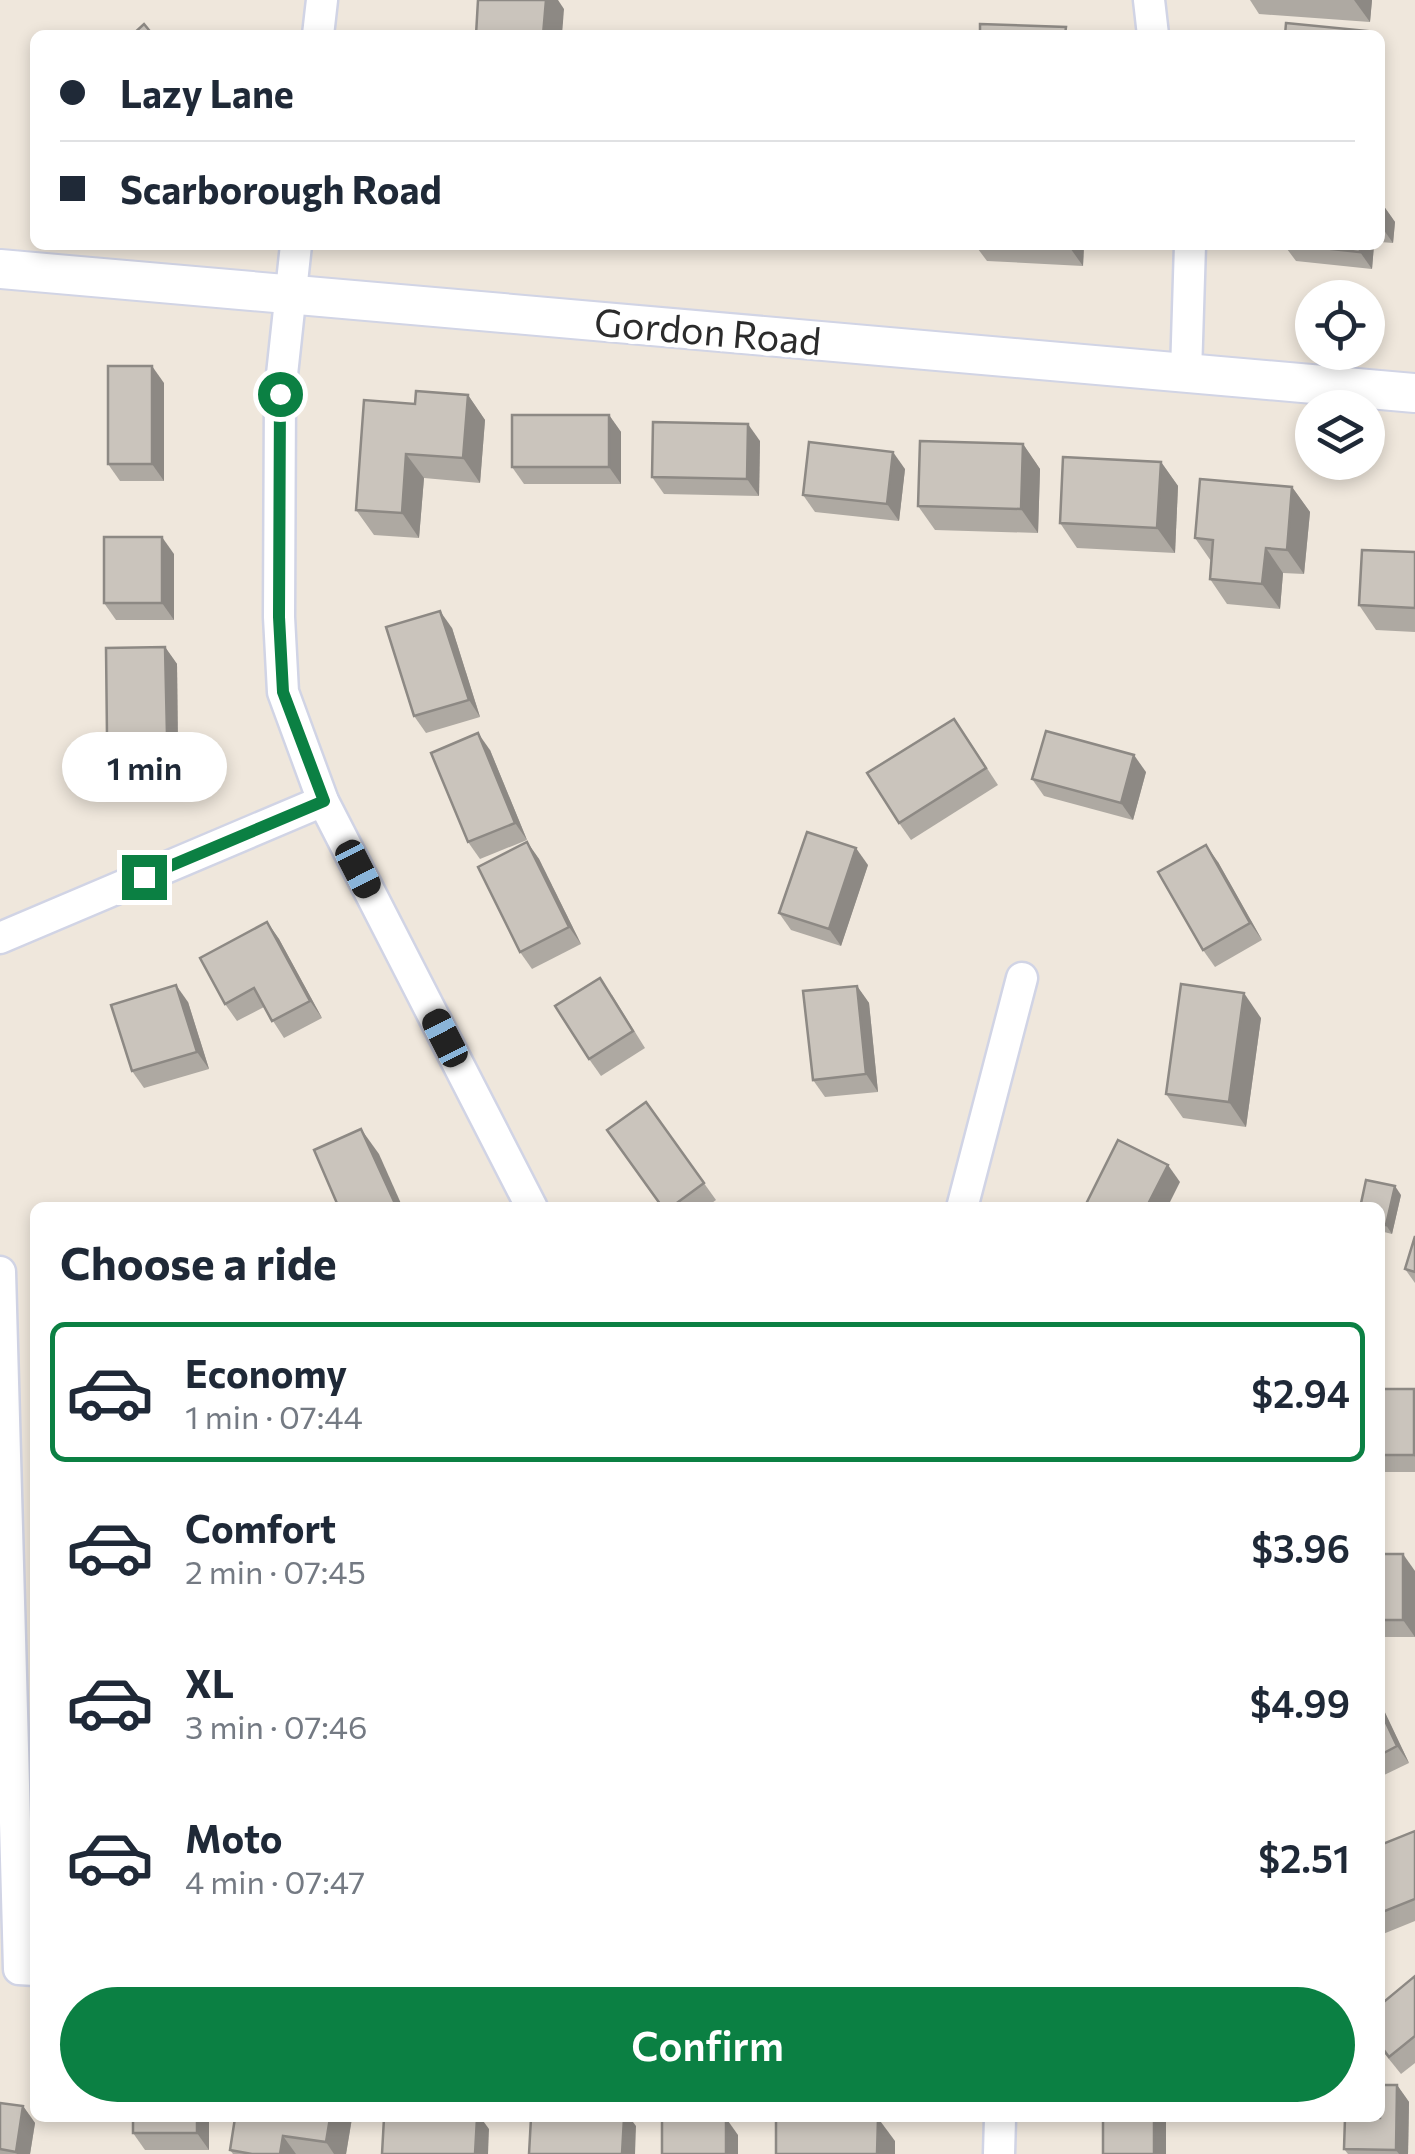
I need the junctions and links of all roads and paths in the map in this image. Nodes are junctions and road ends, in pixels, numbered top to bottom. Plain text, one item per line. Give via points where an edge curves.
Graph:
1 (322, 0) edge
2 (1149, 0) edge
3 (319, 30) edge
4 (1152, 30) edge
5 (295, 250) edge
6 (1190, 250) edge
7 (0, 269) edge
8 (291, 292) junction
9 (1186, 373) junction
10 (1415, 393) edge
11 (324, 801) junction
12 (0, 938) edge
13 (1022, 978) dead end
14 (529, 1202) edge
15 (964, 1202) edge
16 (0, 1272) edge
17 (27, 1970) edge
18 (1000, 2122) edge
19 (999, 2154) edge

1 - 3 street
2 - 4 street
5 - 8 street
6 - 9 street
7 - 8 street, Gordon Road
8 - 9 street, Gordon Road
8 - 11 street via 280,394 283,692
9 - 10 street, Gordon Road
11 - 12 street
11 - 14 street
13 - 15 street
16 - 17 street
18 - 19 street

